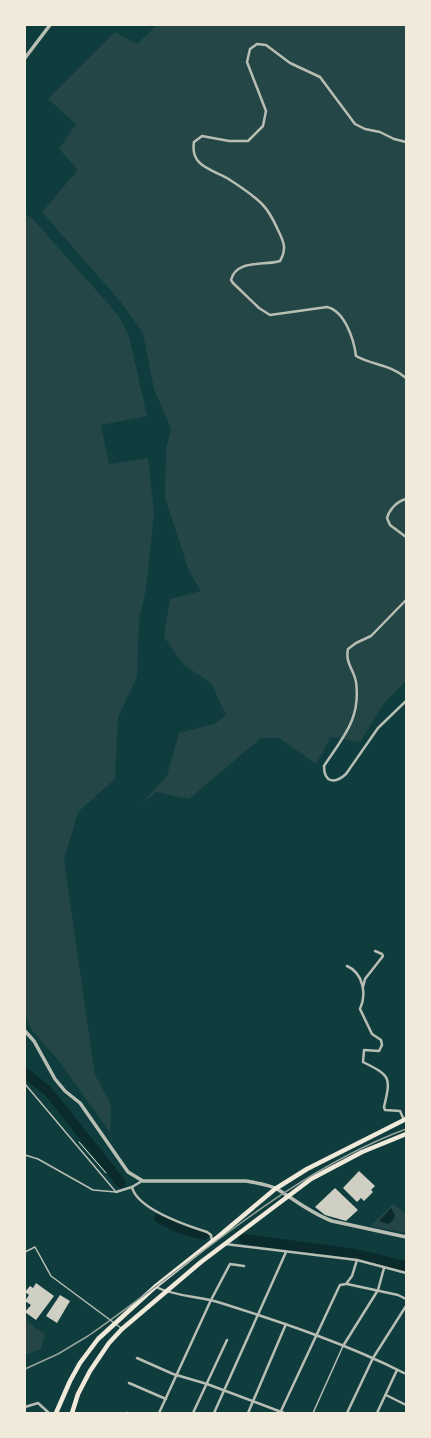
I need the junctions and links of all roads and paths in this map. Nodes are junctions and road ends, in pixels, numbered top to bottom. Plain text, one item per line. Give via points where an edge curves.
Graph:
1 (50, 25) edge
2 (25, 58) edge
3 (406, 142) edge
4 (406, 378) edge
5 (406, 499) edge
6 (406, 537) edge
7 (406, 600) edge
8 (406, 701) edge
9 (375, 951) dead end
10 (347, 966) dead end
11 (362, 989) junction
12 (25, 1031) edge
13 (26, 1085) edge
14 (405, 1119) edge
15 (406, 1134) edge
16 (25, 1155) edge
17 (143, 1181) junction
18 (132, 1187) junction
19 (275, 1189) junction
20 (116, 1192) junction
21 (286, 1196) junction
22 (406, 1237) edge
23 (211, 1243) junction
24 (224, 1244) junction
25 (25, 1252) edge
26 (286, 1252) junction
27 (357, 1260) junction
28 (244, 1266) dead end
29 (384, 1268) junction
30 (406, 1273) edge
31 (346, 1284) junction
32 (156, 1286) junction
33 (378, 1290) junction
34 (166, 1292) junction
35 (406, 1299) edge
36 (211, 1300) junction
37 (406, 1306) edge
38 (257, 1314) junction
39 (115, 1323) junction
40 (286, 1324) junction
41 (122, 1329) junction
42 (315, 1335) junction
43 (227, 1340) dead end
44 (343, 1346) junction
45 (137, 1358) dead end
46 (373, 1358) junction
47 (398, 1370) junction
48 (178, 1374) junction
49 (406, 1374) edge
50 (129, 1383) dead end
51 (207, 1384) junction
52 (223, 1391) junction
53 (386, 1395) junction
54 (166, 1399) junction
55 (253, 1403) junction
56 (406, 1405) edge
57 (25, 1407) edge
58 (280, 1411) junction
59 (49, 1413) edge
60 (56, 1413) edge
61 (72, 1413) edge
62 (160, 1413) edge
63 (193, 1413) edge
64 (214, 1413) edge
65 (248, 1413) edge
66 (284, 1413) edge
67 (313, 1413) edge
68 (347, 1413) edge
69 (377, 1413) edge

1 - 2 street
3 - 4 street via 380,132 365,130 355,124 320,77 290,62 266,45 257,44 250,49 247,62 266,111 263,126 248,141 229,141 202,136 194,142 192,151 209,171 228,179 262,204 284,242 284,253 280,261 240,266 232,275 233,283 270,316 333,308 346,325 356,356 400,372
5 - 6 street via 389,511 387,518 390,525
7 - 8 street via 371,636 348,649 346,657 355,680 356,712 352,724 324,766 324,775 334,781 341,779 378,728
9 - 11 street via 383,956 365,979
10 - 11 street via 360,976
11 - 14 street via 364,1000 360,1009 372,1034 381,1040 382,1045 379,1051 364,1050 363,1062 387,1077 389,1085 385,1110 400,1111
12 - 17 street via 55,1079 80,1103 125,1170
13 - 20 lane
14 - 19 main road via 307,1169
15 - 21 main road via 362,1152 311,1179
16 - 20 lane via 38,1159 93,1190
17 - 18 street
17 - 19 street via 246,1181
18 - 20 street
18 - 23 street via 136,1197 161,1213 211,1235
19 - 21 street
19 - 23 main road
21 - 22 street via 320,1217
21 - 24 main road
23 - 32 main road
24 - 26 street
24 - 34 main road
25 - 39 lane via 36,1247 51,1276
26 - 27 street
26 - 38 street
27 - 29 street
27 - 31 street via 352,1276
28 - 36 street via 230,1264
29 - 30 street
29 - 33 street
31 - 33 street
31 - 42 street via 340,1285
32 - 34 street
32 - 39 main road
33 - 35 street
33 - 44 street
34 - 36 street
34 - 41 main road
36 - 38 street
36 - 48 street
37 - 46 street
38 - 40 street
38 - 52 street
39 - 41 lane
39 - 60 main road via 98,1339 80,1363
40 - 42 street
40 - 55 street
41 - 61 main road via 90,1371
42 - 44 street
42 - 58 street
43 - 51 street
44 - 46 street
44 - 67 lane
45 - 48 street
46 - 47 street
46 - 68 street
47 - 49 street
47 - 53 street
48 - 51 street
48 - 54 street
50 - 54 street
51 - 52 street
51 - 63 street
52 - 55 street
52 - 64 street
53 - 56 street
53 - 69 street
54 - 62 street
55 - 58 street
55 - 65 street
57 - 59 street via 38,1403
58 - 66 street

